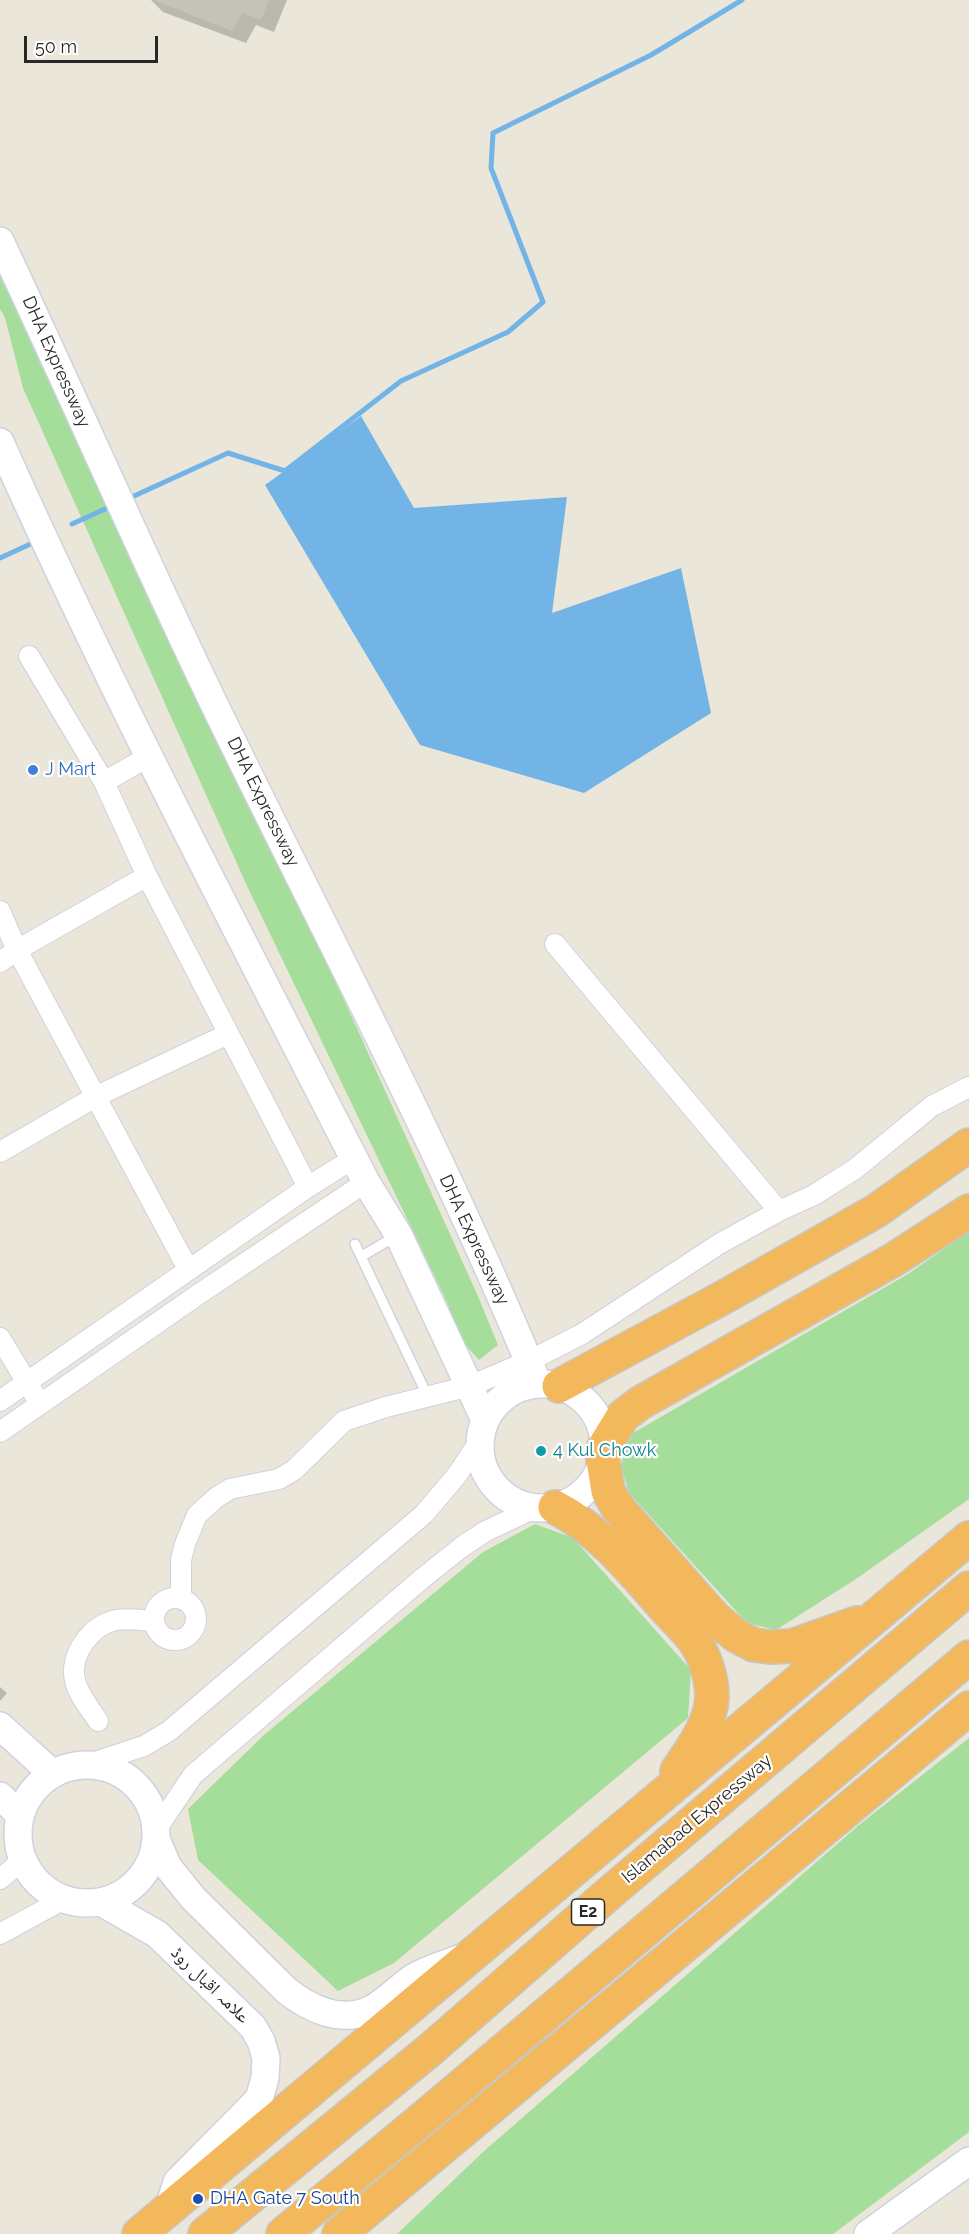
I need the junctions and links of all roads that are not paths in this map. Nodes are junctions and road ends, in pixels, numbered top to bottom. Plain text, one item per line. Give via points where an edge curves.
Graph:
1 (0, 241) edge
2 (0, 442) edge
3 (29, 656) dead end
4 (148, 757) junction
5 (104, 782) junction
6 (147, 876) junction
7 (0, 911) edge
8 (555, 944) dead end
9 (17, 950) junction
10 (0, 962) edge
11 (228, 1034) junction
12 (969, 1087) edge
13 (97, 1096) junction
14 (969, 1145) edge
15 (0, 1152) edge
16 (360, 1170) junction
17 (308, 1187) junction
18 (779, 1210) junction
19 (969, 1211) edge
20 (398, 1234) junction
21 (355, 1244) dead end
22 (362, 1256) junction
23 (188, 1269) junction
24 (0, 1338) edge
25 (542, 1377) junction
26 (27, 1382) junction
27 (470, 1386) junction
28 (428, 1396) junction
29 (0, 1401) edge
30 (40, 1404) junction
31 (0, 1431) edge
32 (482, 1431) junction
33 (604, 1454) junction
34 (545, 1508) junction
35 (969, 1538) edge
36 (969, 1588) edge
37 (181, 1598) junction
38 (876, 1616) junction
39 (154, 1621) junction
40 (969, 1658) edge
41 (969, 1708) edge
42 (98, 1721) dead end
43 (0, 1726) edge
44 (86, 1765) junction
45 (53, 1774) junction
46 (0, 1796) edge
47 (657, 1800) junction
48 (20, 1815) junction
49 (156, 1835) junction
50 (23, 1860) junction
51 (0, 1879) edge
52 (64, 1899) junction
53 (101, 1902) junction
54 (0, 1934) edge
55 (477, 1952) junction
56 (969, 2161) edge
57 (402, 2182) junction
58 (168, 2211) junction
59 (898, 2214) junction
60 (139, 2234) edge
61 (205, 2234) edge
62 (283, 2234) edge
63 (339, 2234) edge
64 (354, 2234) edge
65 (868, 2234) edge
66 (880, 2234) edge

1 - 25 main road, DHA Expressway via 147,562
2 - 4 main road
3 - 5 street
4 - 5 street
4 - 16 main road
5 - 6 street
6 - 9 street
6 - 11 street
7 - 9 street
8 - 18 street
9 - 10 street
9 - 13 street
11 - 13 street
11 - 17 street
12 - 18 street via 932,1106 855,1169 814,1195
13 - 15 street
13 - 23 street
14 - 25 highway via 876,1211 724,1298
16 - 17 street
16 - 20 main road
16 - 30 street
17 - 23 street
18 - 25 street via 719,1244 582,1334
19 - 33 highway via 893,1260 640,1403 623,1416
20 - 22 lane
20 - 27 main road
21 - 22 lane
22 - 28 lane
23 - 26 street
24 - 26 street
25 - 27 street
25 - 32 main road via 501,1398
25 - 33 main road via 580,1397 595,1414
26 - 29 street
26 - 30 street
27 - 28 street
27 - 32 main road
28 - 37 street via 344,1421 279,1479 230,1489 218,1497 197,1515 188,1535 181,1560
30 - 31 street
32 - 34 main road via 482,1462 490,1481 509,1499
32 - 44 street via 457,1475 424,1514 169,1731 144,1746
33 - 34 main road via 594,1482 586,1491 577,1498
33 - 38 highway via 608,1491 618,1508 713,1616 735,1635 754,1645 792,1646
34 - 47 highway via 586,1526 695,1641 709,1671 712,1697 706,1720
34 - 49 street via 486,1531 415,1584 193,1775
35 - 38 highway
36 - 61 highway, Islamabad Expressway / E2 via 431,2049
37 - 39 street via 161,1603
37 - 39 street via 195,1612 191,1632 179,1639 165,1637
38 - 47 highway
39 - 42 street via 115,1620 96,1629 75,1658 74,1678
40 - 62 highway
41 - 57 highway
43 - 45 main road
44 - 45 main road, علامہ اقبال روڈ
44 - 49 main road, علامہ اقبال روڈ via 111,1770 134,1784 149,1805
45 - 48 main road, علامہ اقبال روڈ via 32,1792
46 - 48 main road
47 - 55 highway
48 - 50 main road, علامہ اقبال روڈ via 18,1838
49 - 53 main road, علامہ اقبال روڈ via 143,1875 125,1892
49 - 55 main road, علامہ اقبال روڈ via 168,1867 193,1898 286,1990 322,2012 354,2015 370,2010 416,1976
50 - 51 street
50 - 52 main road, علامہ اقبال روڈ via 44,1888
52 - 53 main road, علامہ اقبال روڈ
52 - 54 street
53 - 58 main road, علامہ اقبال روڈ via 157,1935 178,1953 253,2026 266,2058 259,2099 177,2182
55 - 58 highway
56 - 59 main road
57 - 63 highway
57 - 64 highway
58 - 60 highway
59 - 65 main road
59 - 66 main road

